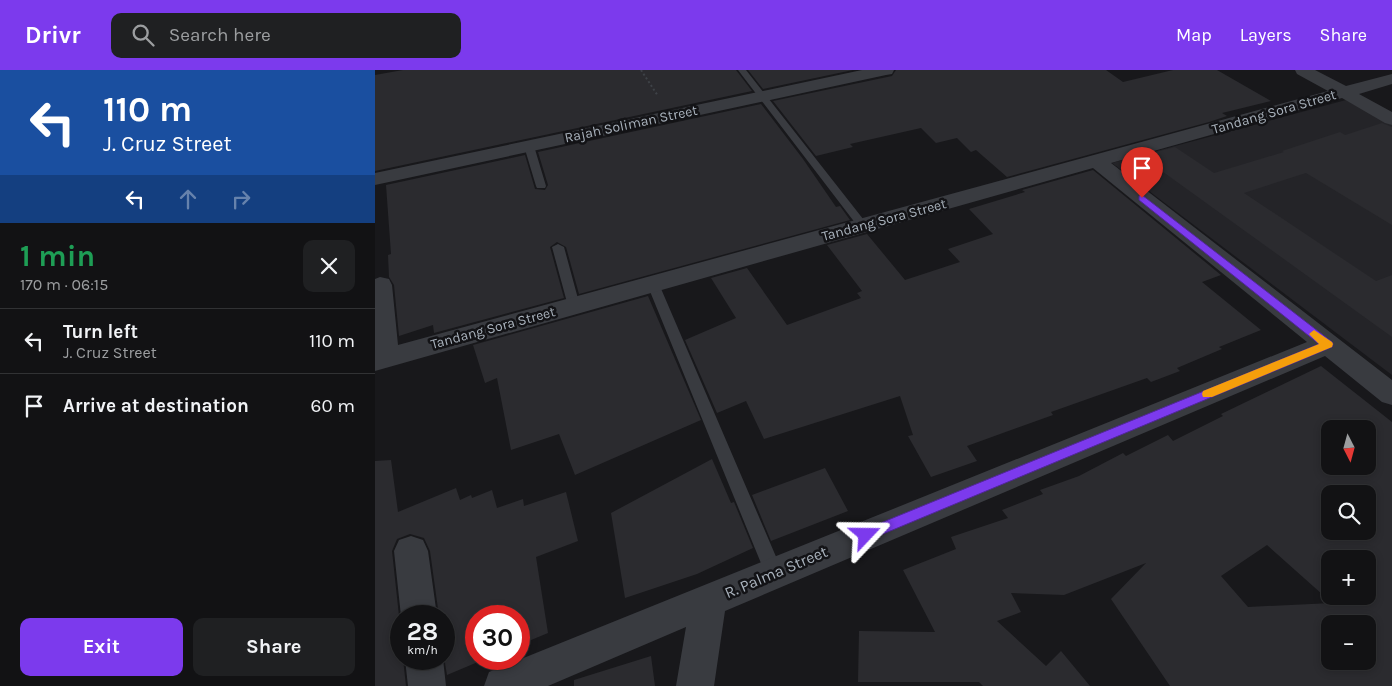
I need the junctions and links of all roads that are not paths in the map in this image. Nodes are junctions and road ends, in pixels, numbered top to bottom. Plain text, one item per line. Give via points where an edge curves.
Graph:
1 (742, 70) edge
2 (886, 70) edge
3 (1303, 70) edge
4 (1392, 79) edge
5 (1343, 93) junction
6 (763, 96) junction
7 (1392, 119) edge
8 (529, 146) junction
9 (1096, 162) junction
10 (375, 178) edge
11 (541, 186) dead end
12 (863, 226) junction
13 (558, 247) dead end
14 (653, 284) junction
15 (380, 285) dead end
16 (575, 306) junction
17 (1328, 344) junction
18 (380, 360) edge
19 (1392, 395) edge
20 (411, 551) dead end
21 (774, 573) junction
22 (709, 600) junction
23 (418, 605) edge
24 (425, 670) edge
25 (427, 686) edge
26 (503, 686) edge
27 (695, 686) edge

1 - 6 lane
2 - 6 street, Rajah Soliman Street
3 - 5 street
4 - 5 street, Tandang Sora Street
5 - 7 street
5 - 9 street, Tandang Sora Street
6 - 8 street, Rajah Soliman Street
6 - 12 lane
8 - 10 street, Rajah Soliman Street
8 - 11 lane
9 - 12 street, Tandang Sora Street
9 - 17 street
12 - 14 street, Tandang Sora Street
13 - 16 lane
14 - 16 street, Tandang Sora Street
14 - 21 lane
15 - 18 street
16 - 18 street, Tandang Sora Street
17 - 19 street
17 - 21 street, R. Palma Street
20 - 23 street
21 - 22 street, R. Palma Street
22 - 26 street, R. Palma Street
22 - 27 street
24 - 25 street

